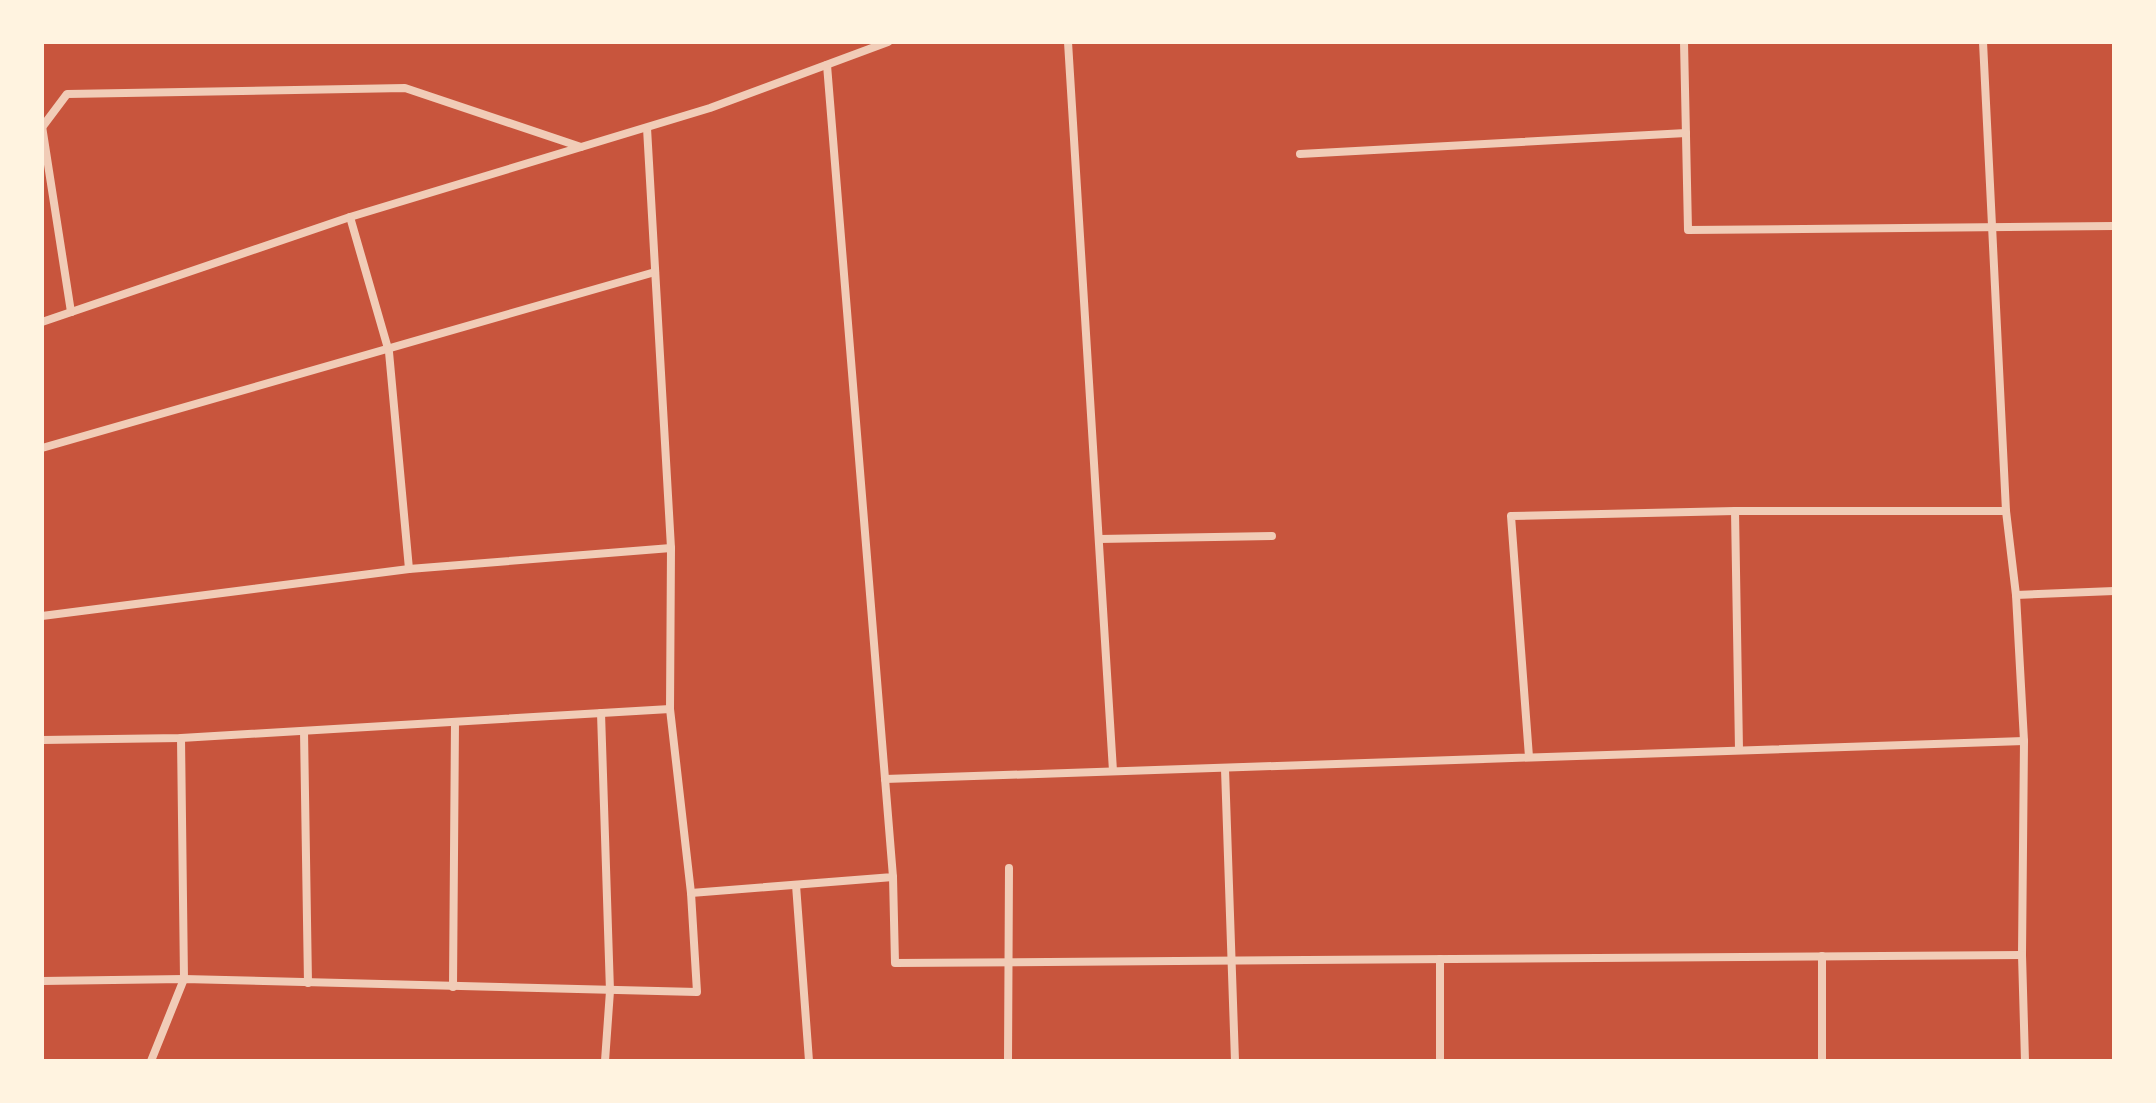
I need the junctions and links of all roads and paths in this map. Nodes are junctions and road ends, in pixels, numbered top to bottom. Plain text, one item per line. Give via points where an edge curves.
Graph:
1 (888, 42) edge
2 (1068, 42) edge
3 (1684, 42) edge
4 (1983, 42) edge
5 (827, 65) junction
6 (43, 126) edge
7 (647, 128) junction
8 (1686, 133) junction
9 (582, 147) junction
10 (1300, 154) dead end
11 (350, 217) junction
12 (2114, 226) edge
13 (1991, 227) junction
14 (655, 272) junction
15 (71, 312) junction
16 (42, 322) edge
17 (389, 352) junction
18 (42, 448) edge
19 (1735, 511) junction
20 (2006, 511) junction
21 (1272, 536) dead end
22 (1099, 539) junction
23 (671, 548) junction
24 (409, 569) junction
25 (2114, 591) edge
26 (2016, 595) junction
27 (42, 616) edge
28 (670, 709) junction
29 (601, 713) junction
30 (455, 722) junction
31 (304, 731) junction
32 (181, 738) junction
33 (42, 740) edge
34 (2024, 741) junction
35 (1739, 750) junction
36 (1529, 757) junction
37 (1225, 769) junction
38 (1113, 771) junction
39 (885, 779) junction
40 (1009, 868) dead end
41 (893, 877) junction
42 (796, 885) junction
43 (691, 893) junction
44 (2022, 955) junction
45 (1822, 956) junction
46 (1440, 959) junction
47 (1232, 960) junction
48 (1009, 962) junction
49 (184, 979) junction
50 (42, 981) edge
51 (308, 983) junction
52 (453, 987) junction
53 (610, 991) junction
54 (151, 1061) edge
55 (605, 1061) edge
56 (809, 1061) edge
57 (1008, 1061) edge
58 (1235, 1061) edge
59 (1440, 1061) edge
60 (1822, 1061) edge
61 (2025, 1061) edge

1 - 5 street
2 - 22 street
3 - 8 street
4 - 13 street
5 - 7 street
5 - 39 street
6 - 9 street via 67,94 405,88
6 - 15 street
7 - 9 street
7 - 14 street
8 - 10 street
8 - 13 street via 1688,230
9 - 11 street
11 - 15 street
11 - 17 street
12 - 13 street
13 - 20 street
14 - 17 street
14 - 23 street
15 - 16 street
17 - 18 street
17 - 24 street
19 - 20 street
19 - 35 street
19 - 36 street via 1511,516
20 - 26 street
21 - 22 street
22 - 38 street
23 - 24 street
23 - 28 street
24 - 27 street
25 - 26 street
26 - 34 street
28 - 29 street
28 - 43 street
29 - 30 street
29 - 53 street
30 - 31 street
30 - 52 street
31 - 32 street
31 - 51 street
32 - 33 street
32 - 49 street
34 - 35 street
34 - 44 street
35 - 36 street
36 - 37 street
37 - 38 street
37 - 47 street
38 - 39 street
39 - 41 street
40 - 48 street
41 - 42 street
41 - 48 street via 895,963
42 - 43 street
42 - 56 street
43 - 53 street via 697,992
44 - 45 street
44 - 61 street
45 - 46 street
45 - 60 street
46 - 47 street
46 - 59 street
47 - 48 street
47 - 58 street
48 - 57 street
49 - 50 street
49 - 51 street
49 - 54 street
51 - 52 street
52 - 53 street
53 - 55 street

